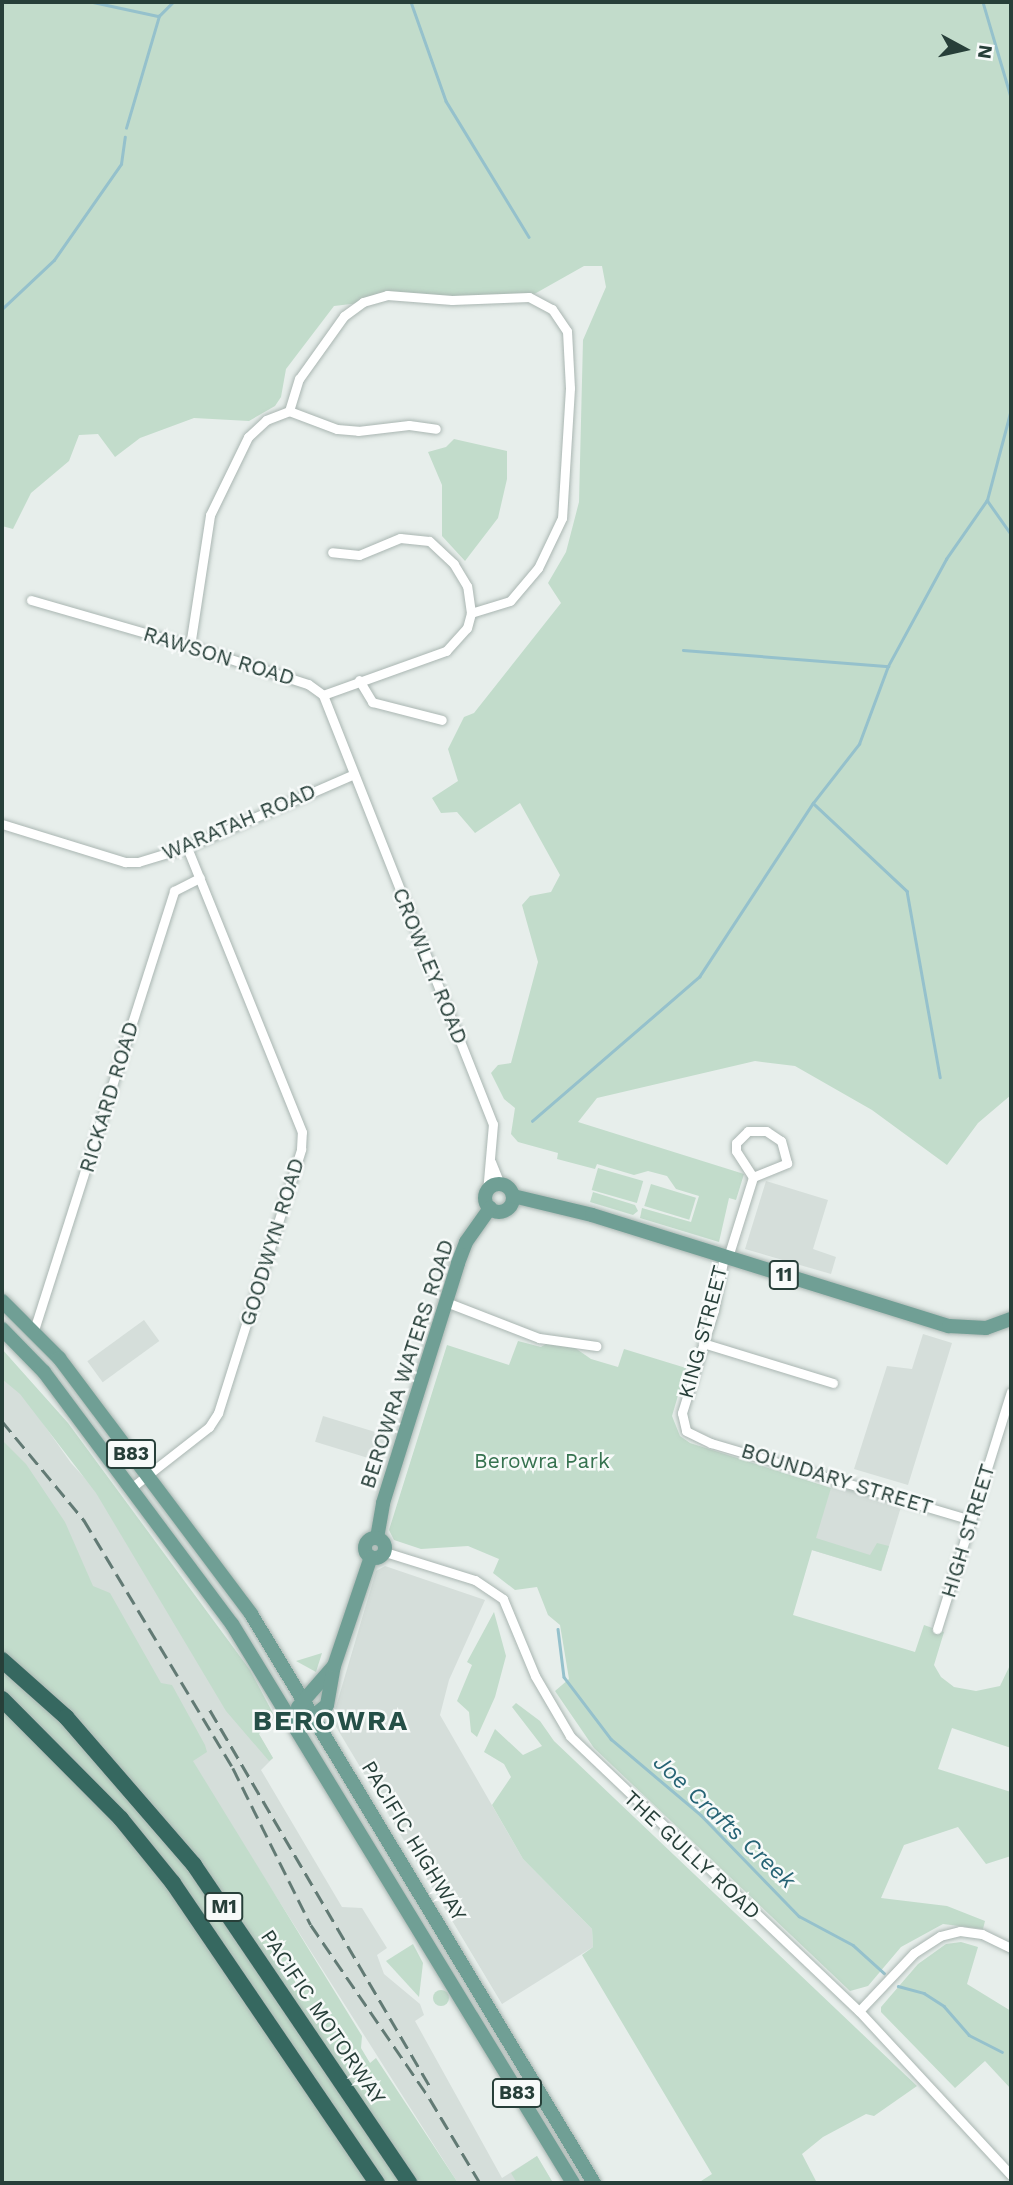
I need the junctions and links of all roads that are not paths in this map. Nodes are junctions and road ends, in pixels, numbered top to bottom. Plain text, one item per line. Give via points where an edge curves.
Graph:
1 (289, 411) junction
2 (436, 429) dead end
3 (332, 552) dead end
4 (31, 600) dead end
5 (471, 613) junction
6 (190, 646) junction
7 (359, 680) junction
8 (323, 695) junction
9 (442, 720) dead end
10 (354, 774) junction
11 (2, 824) edge
12 (187, 847) junction
13 (200, 878) junction
14 (491, 1160) junction
15 (753, 1177) junction
16 (493, 1188) junction
17 (513, 1196) junction
18 (490, 1208) junction
19 (726, 1257) junction
20 (2, 1301) edge
21 (446, 1302) junction
22 (1011, 1319) edge
23 (2, 1329) edge
24 (34, 1330) junction
25 (704, 1343) junction
26 (596, 1346) dead end
27 (833, 1383) dead end
28 (1011, 1392) edge
29 (702, 1440) joint
30 (147, 1475) junction
31 (131, 1488) junction
32 (971, 1520) junction
33 (378, 1554) junction
34 (937, 1629) dead end
35 (2, 1660) edge
36 (334, 1666) junction
37 (2, 1699) edge
38 (305, 1700) junction
39 (315, 1716) junction
40 (294, 1720) junction
41 (1011, 1948) edge
42 (859, 2011) junction
43 (1011, 2175) edge
44 (377, 2183) edge
45 (409, 2183) edge
46 (573, 2183) edge
47 (594, 2183) edge

1 - 2 street via 337,429 409,425
1 - 5 street via 299,379 324,339 363,302 387,295 452,300 516,296 540,300 552,309 567,331 570,350 562,518 538,568 510,601
1 - 6 street via 266,420 248,437 210,515
3 - 5 street via 359,555 400,538 429,541 454,564 467,586
4 - 6 street, RAWSON ROAD
5 - 7 street via 467,628 446,650
6 - 8 street, RAWSON ROAD via 308,684
7 - 8 street
7 - 9 street via 372,702
8 - 10 street
10 - 12 street, WARATAH ROAD
10 - 14 street, CROWLEY ROAD via 493,1124
11 - 12 street, WARATAH ROAD via 124,862 144,861
12 - 13 street, GOODWYN ROAD
13 - 24 street, RICKARD ROAD via 174,891
13 - 30 street, GOODWYN ROAD via 302,1132 301,1149 218,1413 209,1427
14 - 16 street, CROWLEY ROAD
14 - 16 street, CROWLEY ROAD
15 - 15 street via 736,1151 736,1143 748,1132 766,1131 781,1141 787,1163
15 - 19 street, KING STREET
16 - 17 main road
16 - 18 main road
17 - 18 main road via 506,1210
17 - 19 main road, 11 via 530,1197
18 - 21 main road, BEROWRA WATERS ROAD via 466,1242
19 - 22 main road, 11 via 949,1326 986,1328
19 - 25 street, KING STREET
20 - 24 main road, PACIFIC HIGHWAY / B83
21 - 26 street via 539,1338
21 - 33 main road, BEROWRA WATERS ROAD via 383,1503 377,1538 366,1547
23 - 31 main road, PACIFIC HIGHWAY / B83 via 44,1372
24 - 30 main road, PACIFIC HIGHWAY / B83
25 - 27 street
25 - 29 street, KING STREET via 681,1420 685,1431
28 - 32 street, HIGH STREET
29 - 32 street, BOUNDARY STREET
30 - 31 street, GOODWYN ROAD
30 - 38 main road, PACIFIC HIGHWAY / B83 via 251,1614
31 - 40 main road, PACIFIC HIGHWAY / B83 via 232,1624
32 - 34 street, HIGH STREET
33 - 36 main road
33 - 42 street, THE GULLY ROAD via 475,1580 495,1592 511,1609 535,1676 570,1736
35 - 45 highway, PACIFIC MOTORWAY / M1 via 66,1717 194,1865
36 - 38 main road
36 - 39 main road via 327,1705
37 - 44 highway, M1 via 121,1819 173,1883
38 - 39 main road, PACIFIC HIGHWAY / B83
38 - 40 main road
39 - 40 main road
39 - 47 main road, PACIFIC HIGHWAY / B83
40 - 46 main road, PACIFIC HIGHWAY / B83
41 - 42 street via 982,1934 960,1931 940,1936 919,1948
42 - 43 street, THE GULLY ROAD

